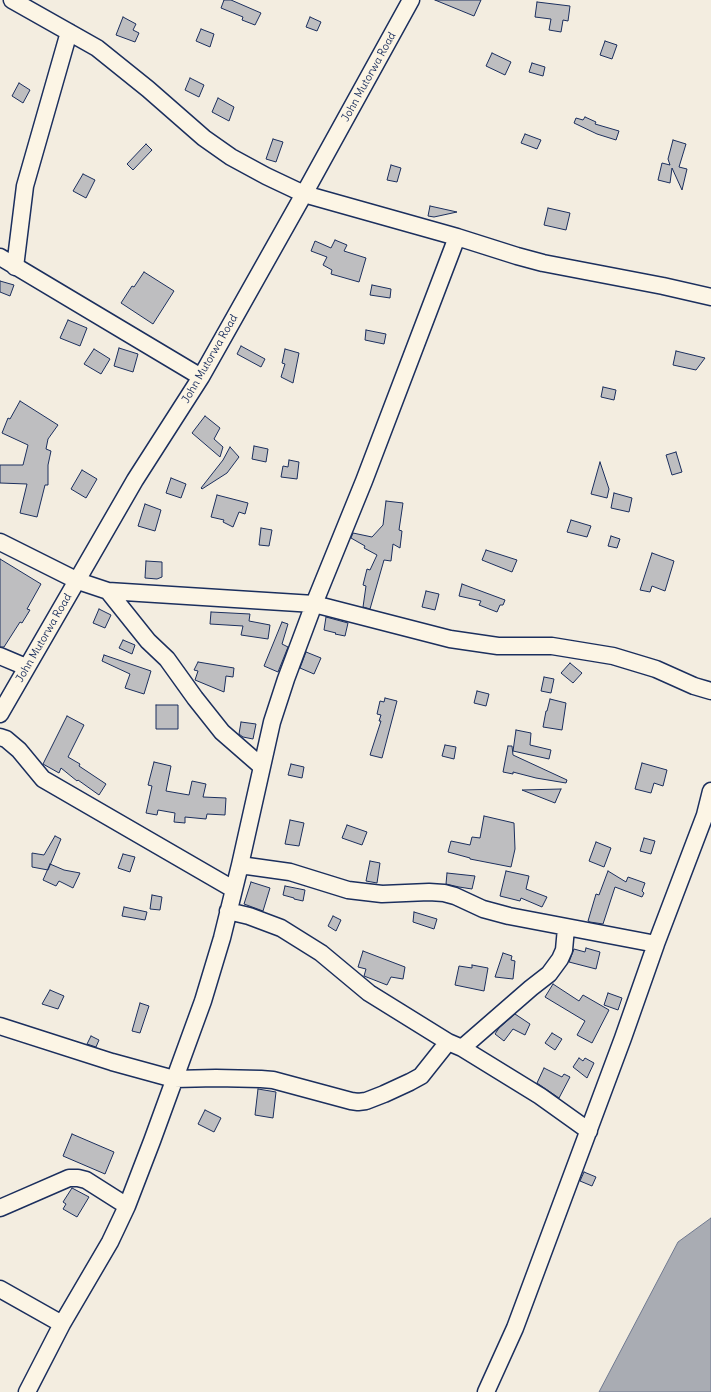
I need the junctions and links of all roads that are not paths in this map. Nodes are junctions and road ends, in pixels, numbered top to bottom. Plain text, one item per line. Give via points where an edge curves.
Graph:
1 (12, 0) edge
2 (411, 0) edge
3 (69, 32) junction
4 (304, 194) junction
5 (457, 237) junction
6 (0, 257) edge
7 (15, 267) junction
8 (711, 297) edge
9 (200, 377) junction
10 (0, 542) edge
11 (78, 581) junction
12 (108, 591) junction
13 (314, 604) junction
14 (0, 656) edge
15 (26, 668) junction
16 (711, 691) edge
17 (0, 714) edge
18 (0, 737) edge
19 (261, 766) junction
20 (711, 791) edge
21 (240, 865) junction
22 (234, 889) junction
23 (228, 911) junction
24 (566, 928) junction
25 (656, 944) junction
26 (0, 1026) edge
27 (455, 1045) junction
28 (174, 1079) junction
29 (589, 1131) junction
30 (128, 1206) junction
31 (0, 1208) edge
32 (0, 1289) edge
33 (62, 1324) junction
34 (27, 1392) edge
35 (486, 1392) edge

1 - 3 street
2 - 4 street, John Mutorwa Road
3 - 4 street via 97,48 204,138 231,157
3 - 7 street via 25,186
4 - 5 street
4 - 9 street, John Mutorwa Road
5 - 8 street via 544,263
5 - 13 street
6 - 7 street
7 - 9 street
9 - 11 street, John Mutorwa Road via 135,480
10 - 11 street
11 - 12 street
11 - 15 street, John Mutorwa Road
12 - 13 street
12 - 19 street via 148,641 167,659 222,732
13 - 16 street via 450,639 498,646 552,646 613,656 656,669
13 - 19 street via 276,708
14 - 15 street
15 - 17 street, John Mutorwa Road
18 - 22 street via 19,750 43,779
19 - 21 street
20 - 25 street via 705,815
21 - 22 street
21 - 24 street via 290,872 348,890 382,894 444,893 483,909
22 - 23 street
23 - 27 street via 281,928 321,953 369,993
23 - 28 street via 203,1001
24 - 25 street
24 - 27 street via 562,955 549,974
25 - 29 street
26 - 28 street
27 - 28 street via 421,1076 366,1101 350,1101 261,1079
27 - 29 street via 540,1096
28 - 30 street
29 - 35 street via 514,1328
30 - 31 street via 86,1180 69,1178
30 - 33 street
32 - 33 street
33 - 34 street

